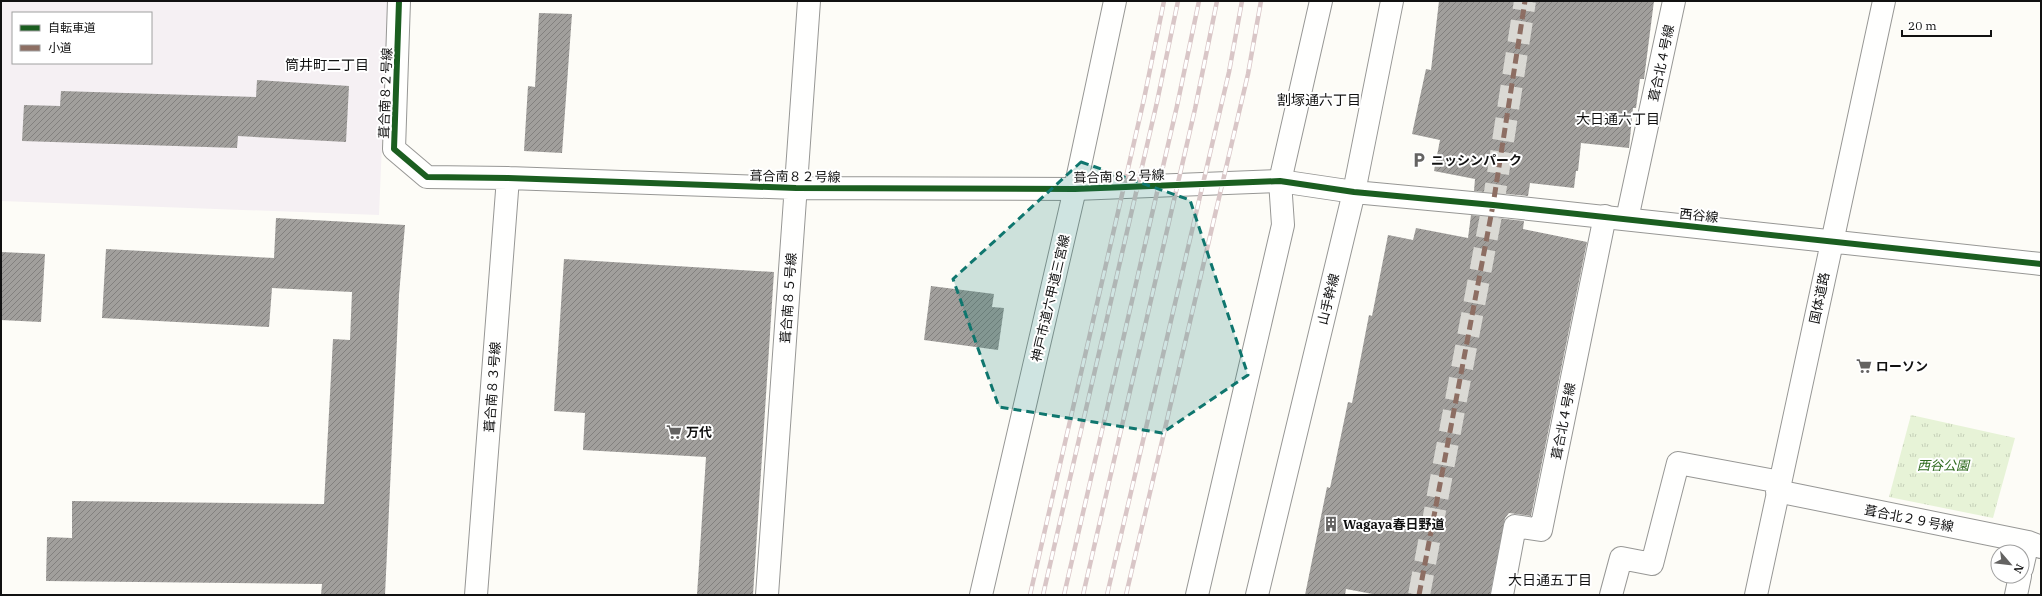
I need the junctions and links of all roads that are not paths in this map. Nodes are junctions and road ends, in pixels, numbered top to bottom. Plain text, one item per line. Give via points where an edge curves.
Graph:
1 (399, 1) edge
2 (810, 1) edge
3 (1115, 1) edge
4 (1321, 1) edge
5 (1392, 1) edge
6 (1674, 1) edge
7 (1884, 1) edge
8 (508, 178) junction
9 (1280, 181) junction
10 (796, 188) junction
11 (1075, 189) junction
12 (1354, 192) junction
13 (1604, 216) junction
14 (1627, 219) junction
15 (1832, 240) junction
16 (2041, 264) edge
17 (1778, 486) junction
18 (2034, 545) edge
19 (2018, 584) edge
20 (476, 595) edge
21 (767, 595) edge
22 (981, 595) edge
23 (1197, 595) edge
24 (1257, 595) edge
25 (1502, 595) edge
26 (1611, 595) edge
27 (1756, 595) edge
28 (2016, 595) edge

1 - 8 street, 葺合南８２号線 via 394,149 427,177
2 - 10 street, 葺合南８５号線
3 - 11 street, 神戸市道六甲道三宮線
4 - 9 street
5 - 12 street, 山手幹線
6 - 14 street, 葺合北４号線
7 - 15 street, 国体道路
8 - 10 street, 葺合南８２号線
8 - 20 street, 葺合南８３号線
9 - 11 street, 葺合南８２号線
9 - 12 street, 葺合南８２号線
9 - 23 street via 1283,225
10 - 11 street, 葺合南８２号線
10 - 21 street, 葺合南８５号線
11 - 22 street, 神戸市道六甲道三宮線
12 - 13 street, 西谷線
12 - 24 street, 山手幹線
13 - 14 street, 西谷線
13 - 25 street, 葺合北４号線 via 1541,530 1515,526
14 - 15 street, 西谷線
15 - 16 street, 西谷線
15 - 17 street, 国体道路
17 - 18 street, 葺合北２９号線
17 - 26 street, 葺合北２９号線 via 1678,464 1652,564 1621,558
17 - 27 street, 国体道路
19 - 28 street

